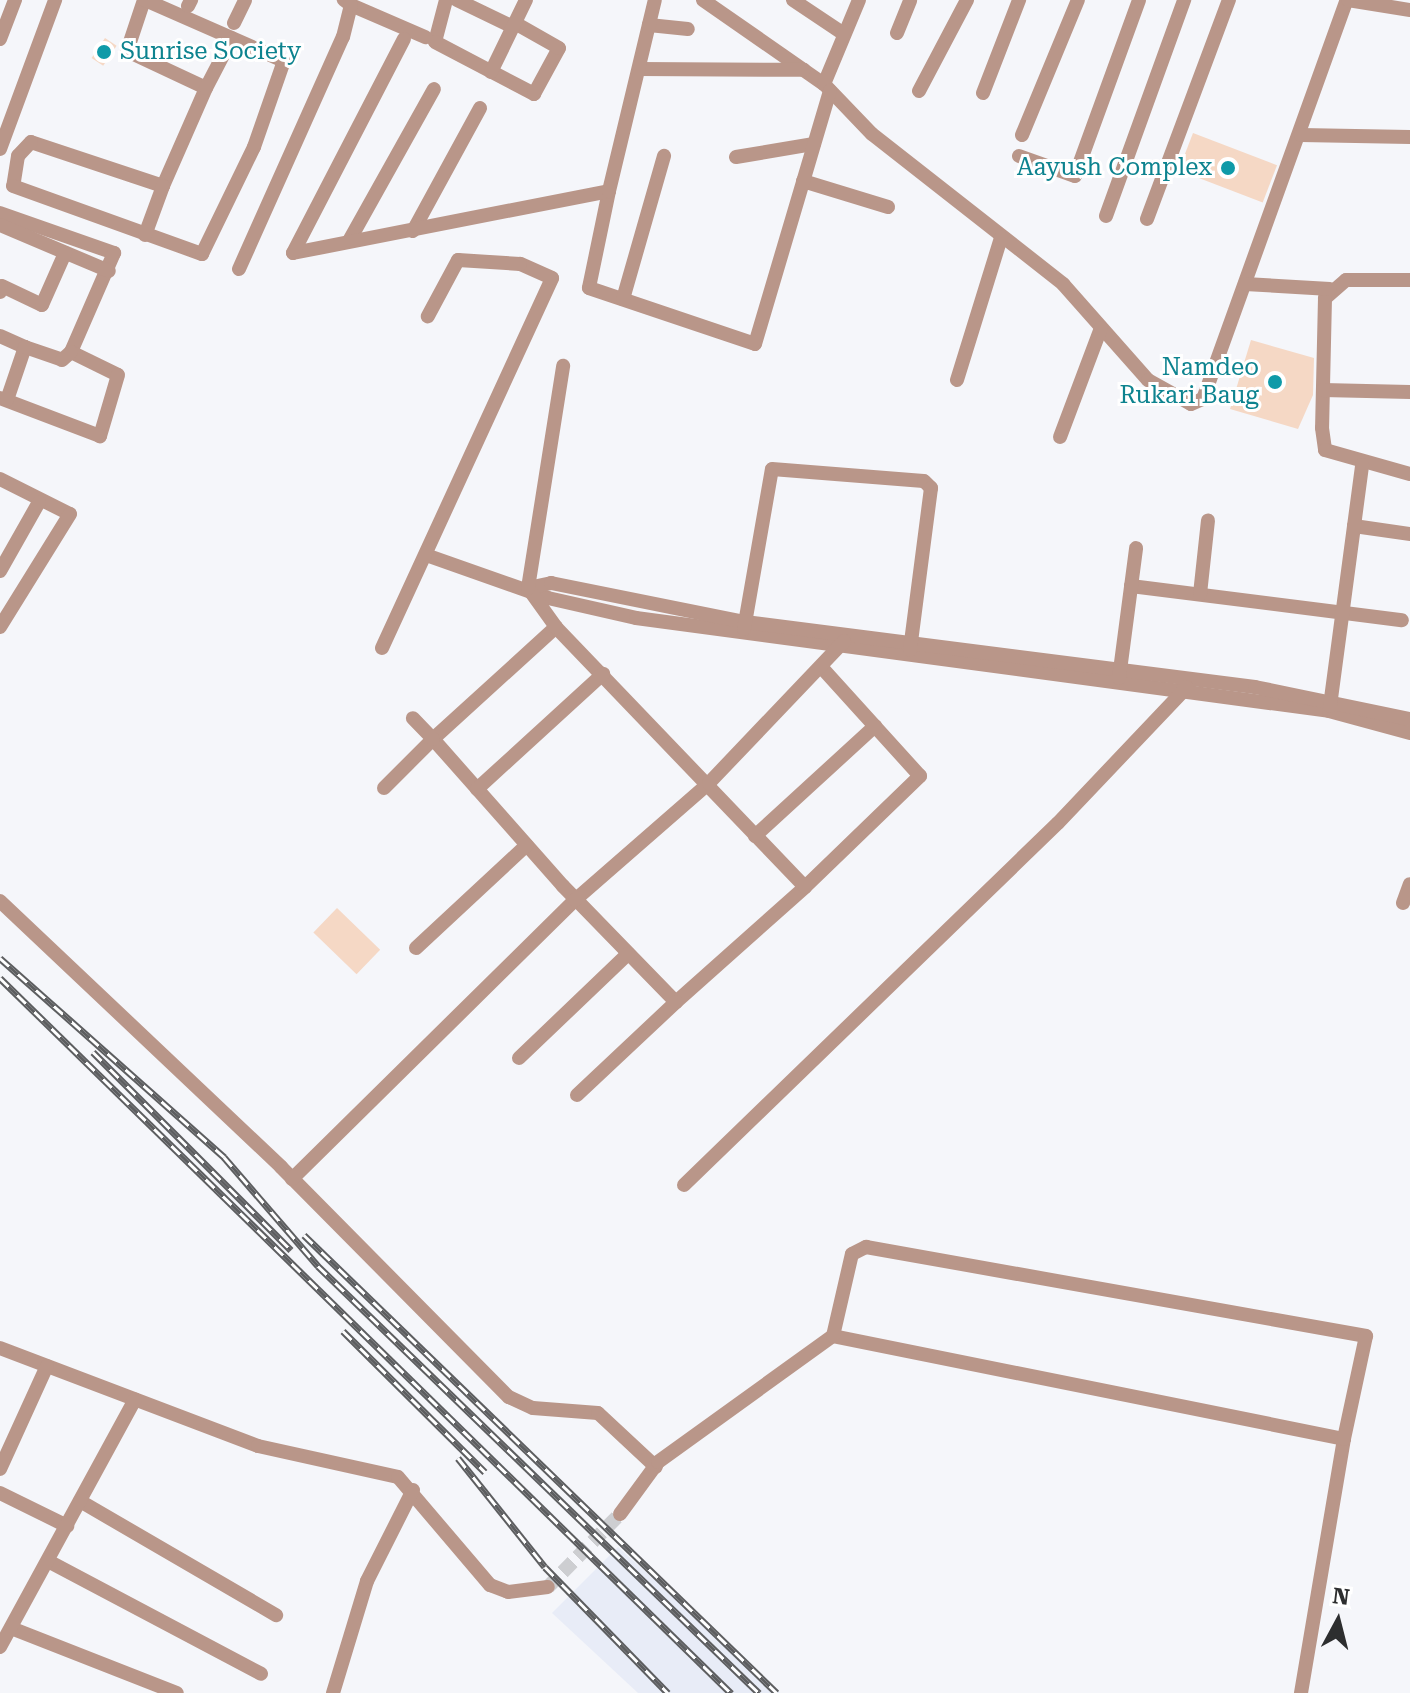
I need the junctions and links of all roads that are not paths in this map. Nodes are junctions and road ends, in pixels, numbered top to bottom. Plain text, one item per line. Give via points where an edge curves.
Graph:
1 (15, 0) edge
2 (55, 0) edge
3 (145, 0) edge
4 (245, 0) edge
5 (446, 0) edge
6 (457, 0) edge
7 (526, 0) edge
8 (655, 0) edge
9 (703, 0) edge
10 (859, 0) edge
11 (910, 0) edge
12 (967, 0) edge
13 (1019, 0) edge
14 (1078, 0) edge
15 (1139, 0) edge
16 (1184, 0) edge
17 (1229, 0) edge
18 (1347, 0) edge
19 (797, 1) edge
20 (348, 3) edge
21 (718, 3) edge
22 (1410, 10) edge
23 (514, 25) junction
24 (649, 25) junction
25 (688, 29) dead end
26 (233, 30) junction
27 (897, 33) dead end
28 (844, 34) junction
29 (425, 37) dead end
30 (0, 39) edge
31 (404, 39) dead end
32 (639, 69) junction
33 (804, 70) junction
34 (491, 72) junction
35 (206, 88) junction
36 (827, 88) junction
37 (434, 89) dead end
38 (919, 91) dead end
39 (983, 93) dead end
40 (480, 108) dead end
41 (1022, 135) dead end
42 (1301, 135) junction
43 (1410, 137) edge
44 (814, 144) junction
45 (0, 149) edge
46 (664, 156) dead end
47 (1019, 156) dead end
48 (736, 157) dead end
49 (803, 181) junction
50 (163, 186) junction
51 (609, 191) junction
52 (888, 207) dead end
53 (0, 213) edge
54 (1106, 216) dead end
55 (1147, 219) dead end
56 (0, 225) edge
57 (413, 231) junction
58 (145, 235) junction
59 (1001, 238) junction
60 (349, 241) junction
61 (65, 253) junction
62 (239, 269) dead end
63 (109, 271) junction
64 (1410, 280) edge
65 (1245, 284) junction
66 (1330, 289) junction
67 (0, 292) edge
68 (623, 299) junction
69 (428, 316) dead end
70 (1101, 328) junction
71 (0, 336) edge
72 (25, 347) junction
73 (71, 352) junction
74 (563, 366) dead end
75 (957, 380) dead end
76 (1323, 390) junction
77 (1410, 392) edge
78 (4, 399) edge
79 (1060, 437) dead end
80 (1362, 465) dead end
81 (1410, 474) edge
82 (0, 479) edge
83 (39, 502) junction
84 (1208, 520) dead end
85 (1354, 526) junction
86 (1410, 534) edge
87 (1136, 548) dead end
88 (426, 555) junction
89 (0, 571) edge
90 (1131, 586) junction
91 (528, 588) junction
92 (1200, 594) junction
93 (1343, 610) junction
94 (1402, 620) dead end
95 (0, 627) edge
96 (556, 627) junction
97 (744, 628) junction
98 (845, 641) junction
99 (382, 648) dead end
100 (910, 648) junction
101 (823, 669) junction
102 (603, 674) junction
103 (1119, 676) junction
104 (1188, 686) junction
105 (1330, 705) junction
106 (413, 718) dead end
107 (1410, 719) edge
108 (875, 726) junction
109 (1410, 733) edge
110 (433, 739) junction
111 (709, 783) junction
112 (384, 788) dead end
113 (477, 789) junction
114 (755, 836) junction
115 (527, 845) junction
116 (1410, 884) edge
117 (805, 887) junction
118 (575, 900) junction
119 (0, 901) edge
120 (1403, 903) dead end
121 (416, 948) dead end
122 (628, 954) junction
123 (676, 1002) junction
124 (519, 1058) dead end
125 (577, 1095) dead end
126 (292, 1179) junction
127 (684, 1185) dead end
128 (833, 1336) junction
129 (0, 1348) edge
130 (47, 1366) junction
131 (135, 1399) junction
132 (1344, 1439) junction
133 (656, 1467) junction
134 (0, 1469) edge
135 (413, 1490) junction
136 (0, 1493) edge
137 (80, 1501) junction
138 (620, 1514) tunnel mouth
139 (67, 1526) junction
140 (48, 1561) junction
141 (548, 1587) tunnel mouth
142 (276, 1615) dead end
143 (11, 1628) junction
144 (0, 1647) edge
145 (261, 1674) dead end
146 (177, 1693) edge
147 (333, 1693) edge
148 (1301, 1693) edge

1 - 30 street
2 - 45 street
3 - 26 street
3 - 35 street via 127,51
4 - 26 street
5 - 34 street via 433,39
6 - 23 street
7 - 23 street
8 - 24 street
9 - 21 street
10 - 28 street
11 - 27 street
12 - 38 street
13 - 39 street
14 - 41 street
15 - 47 street via 1075,176
16 - 54 street
17 - 55 street
18 - 22 street
18 - 42 street
19 - 28 street
20 - 29 street
20 - 62 street via 313,110
21 - 33 street
23 - 34 street
23 - 34 street via 559,51 537,93
24 - 25 street
24 - 32 street
26 - 35 street
26 - 58 street via 284,61 254,147 202,254
28 - 36 street
31 - 60 street via 293,253
32 - 33 street
32 - 51 street
33 - 36 street
35 - 50 street
36 - 44 street
36 - 59 street via 872,134
37 - 60 street
40 - 57 street
42 - 43 street
42 - 65 street
44 - 48 street
44 - 49 street
46 - 68 street
49 - 52 street
49 - 68 street via 755,344
50 - 58 street
50 - 58 street via 31,142 18,156 13,186
51 - 57 street
51 - 68 street via 589,288
53 - 63 street via 114,253
56 - 61 street
57 - 60 street
59 - 70 street via 1063,284
59 - 75 street
61 - 63 street
61 - 67 street via 42,305 2,286
63 - 73 street
64 - 66 street via 1346,280
65 - 66 street
65 - 70 street via 1198,404 1148,380
66 - 76 street
69 - 88 street via 458,260 520,264 552,278
70 - 79 street
71 - 72 street
72 - 73 street via 62,360
72 - 78 street
73 - 78 street via 118,375 100,436
74 - 91 street
76 - 77 street
76 - 81 street via 1325,450
80 - 85 street
82 - 83 street
83 - 89 street
83 - 95 street via 70,514
84 - 92 street
85 - 86 street
85 - 93 street
87 - 90 street
88 - 91 street
88 - 99 street
90 - 92 street
90 - 103 street
91 - 96 street
91 - 97 street via 551,583
92 - 93 street
93 - 94 street
93 - 105 street
96 - 102 street
96 - 110 street
97 - 98 street
97 - 100 street via 772,469 924,481 931,488
98 - 100 street
98 - 101 street
100 - 103 street
101 - 108 street
101 - 111 street
102 - 111 street
102 - 113 street
103 - 104 street
104 - 105 street
104 - 127 street via 1058,823
105 - 107 street
105 - 109 street
106 - 110 street
108 - 114 street
108 - 117 street via 920,776
110 - 112 street
110 - 113 street
111 - 114 street
111 - 118 street
113 - 115 street
114 - 117 street
115 - 118 street
115 - 121 street
116 - 120 street
117 - 123 street
118 - 122 street
118 - 126 street
119 - 126 street
122 - 123 street
122 - 124 street
123 - 125 street
126 - 133 street via 509,1397 533,1408 598,1413
128 - 132 street
128 - 132 street via 852,1254 866,1247 1366,1336
128 - 133 street
129 - 130 street
130 - 131 street
130 - 134 street
131 - 135 street via 258,1446 382,1471
131 - 137 street
132 - 148 street
133 - 138 street
135 - 141 street via 490,1585 508,1592
135 - 147 street via 367,1581
136 - 139 street
137 - 139 street
137 - 142 street
139 - 140 street
140 - 143 street
140 - 145 street
143 - 144 street
143 - 146 street

